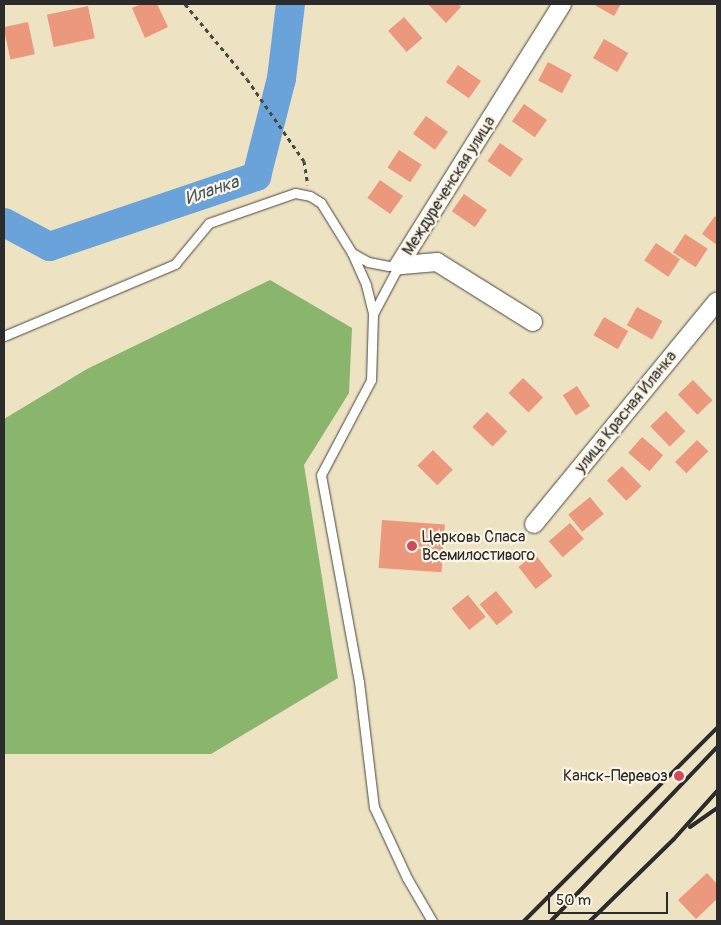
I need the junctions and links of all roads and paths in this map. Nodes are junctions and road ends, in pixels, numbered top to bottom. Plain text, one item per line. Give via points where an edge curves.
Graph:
1 (184, 4) edge
2 (562, 4) edge
3 (310, 196) junction
4 (352, 253) junction
5 (399, 265) junction
6 (717, 301) edge
7 (373, 314) junction
8 (533, 322) dead end
9 (4, 336) edge
10 (534, 524) dead end
11 (432, 921) edge

1 - 3 path via 247,79 304,161
2 - 5 street, Междуреченская улица
3 - 4 lane via 321,203
3 - 9 lane via 295,193 209,223 175,264
4 - 5 lane via 368,262
4 - 7 lane via 366,285
5 - 7 lane
5 - 8 street, Междуреченская улица via 436,262
6 - 10 street, улица Красная Иланка
7 - 11 lane via 371,380 321,475 359,682 374,807 407,878

